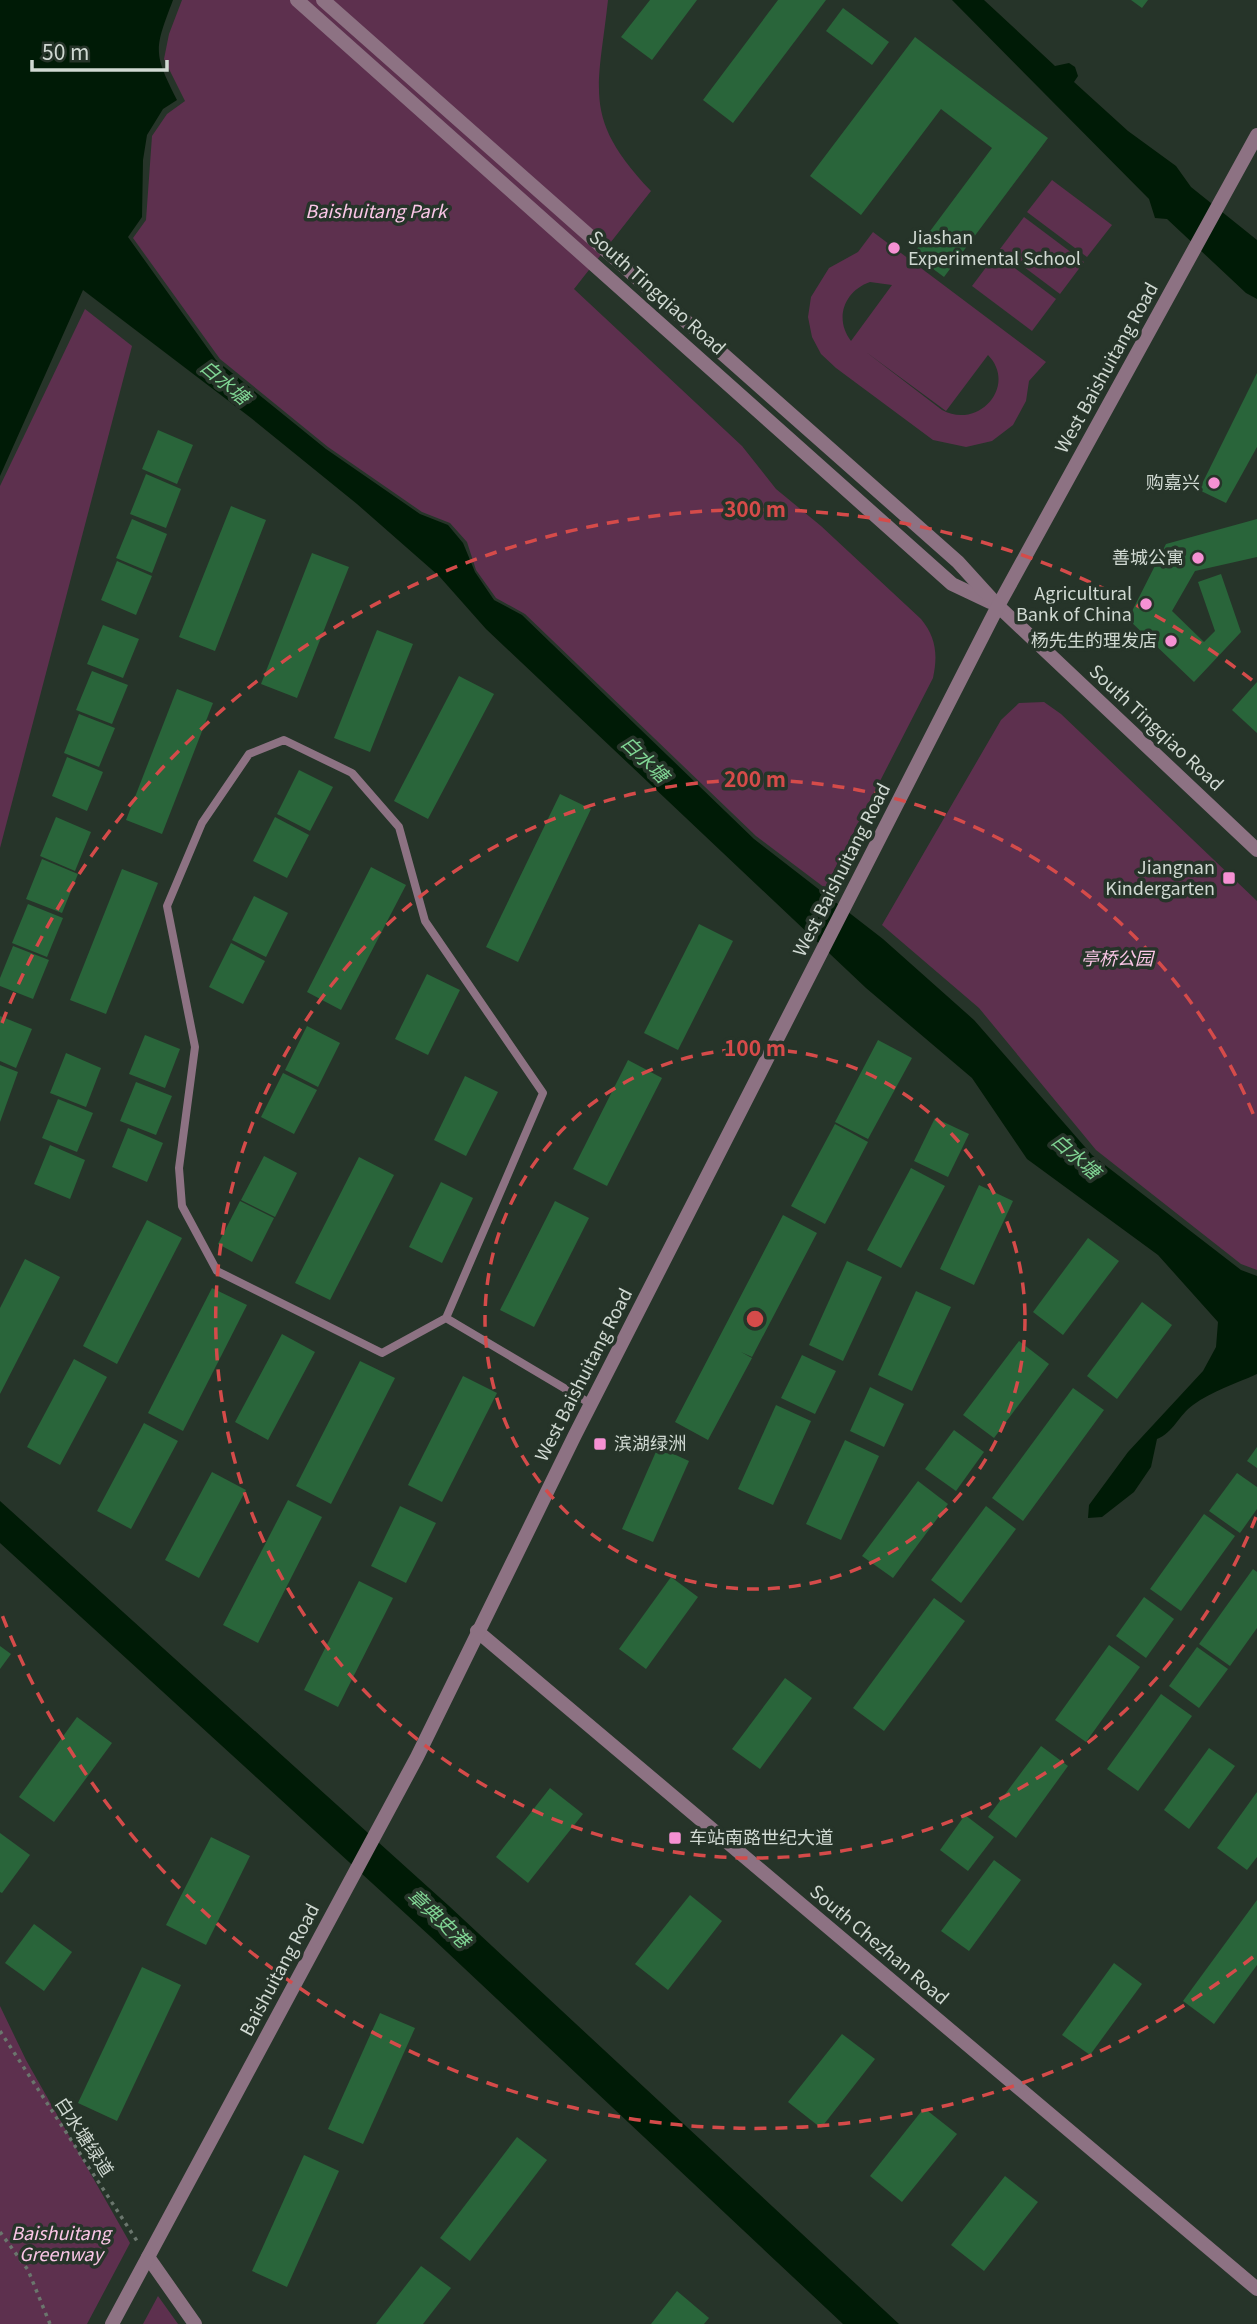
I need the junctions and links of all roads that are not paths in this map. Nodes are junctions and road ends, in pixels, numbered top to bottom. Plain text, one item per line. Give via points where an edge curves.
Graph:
1 (297, 0) edge
2 (323, 0) edge
3 (1257, 135) edge
4 (998, 606) junction
5 (1257, 850) edge
6 (446, 1318) junction
7 (591, 1404) junction
8 (477, 1631) junction
9 (148, 2257) junction
10 (1257, 2289) edge
11 (112, 2324) edge
12 (195, 2324) edge

1 - 4 street, South Tingqiao Road via 952,583
2 - 4 street, South Tingqiao Road via 958,562
3 - 4 street, West Baishuitang Road
4 - 5 street, South Tingqiao Road
4 - 7 street, West Baishuitang Road
6 - 6 lane via 543,1093 425,921 399,827 352,773 284,740 249,754 202,823 167,906 195,1047 179,1168 182,1206 217,1271 383,1353
6 - 7 lane
7 - 8 street, West Baishuitang Road
8 - 9 street, Baishuitang Road via 417,1757
8 - 10 street, South Chezhan Road
9 - 11 street, Baishuitang Road
9 - 12 street

